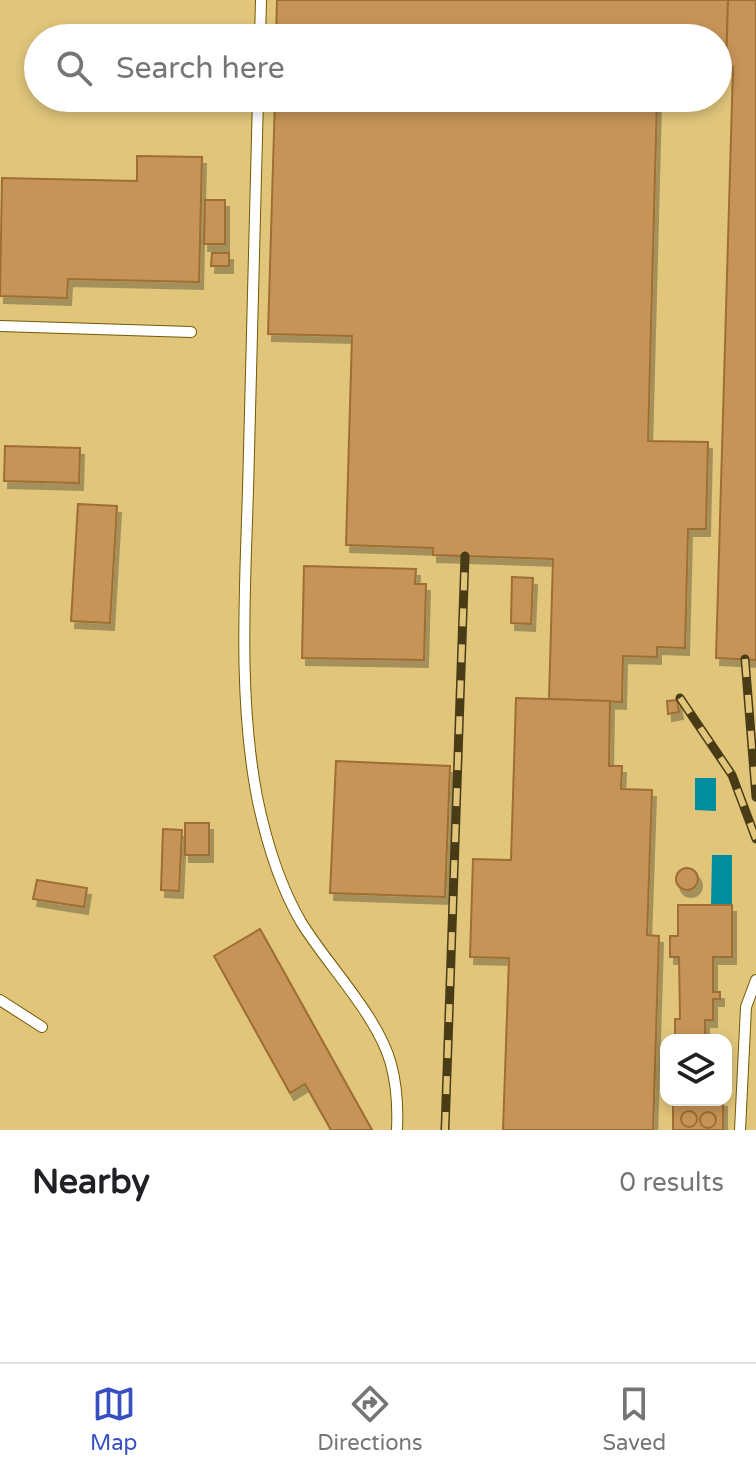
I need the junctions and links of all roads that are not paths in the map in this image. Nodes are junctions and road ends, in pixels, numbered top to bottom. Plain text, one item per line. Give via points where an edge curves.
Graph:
1 (261, 0) edge
2 (260, 24) edge
3 (258, 112) edge
4 (0, 326) edge
5 (191, 332) dead end
6 (756, 980) edge
7 (0, 1000) edge
8 (42, 1027) dead end
9 (397, 1130) edge
10 (740, 1130) edge

1 - 2 lane
3 - 9 lane via 246,567 251,761 265,834 287,893 391,1061
4 - 5 lane
6 - 10 lane via 746,1007
7 - 8 lane

